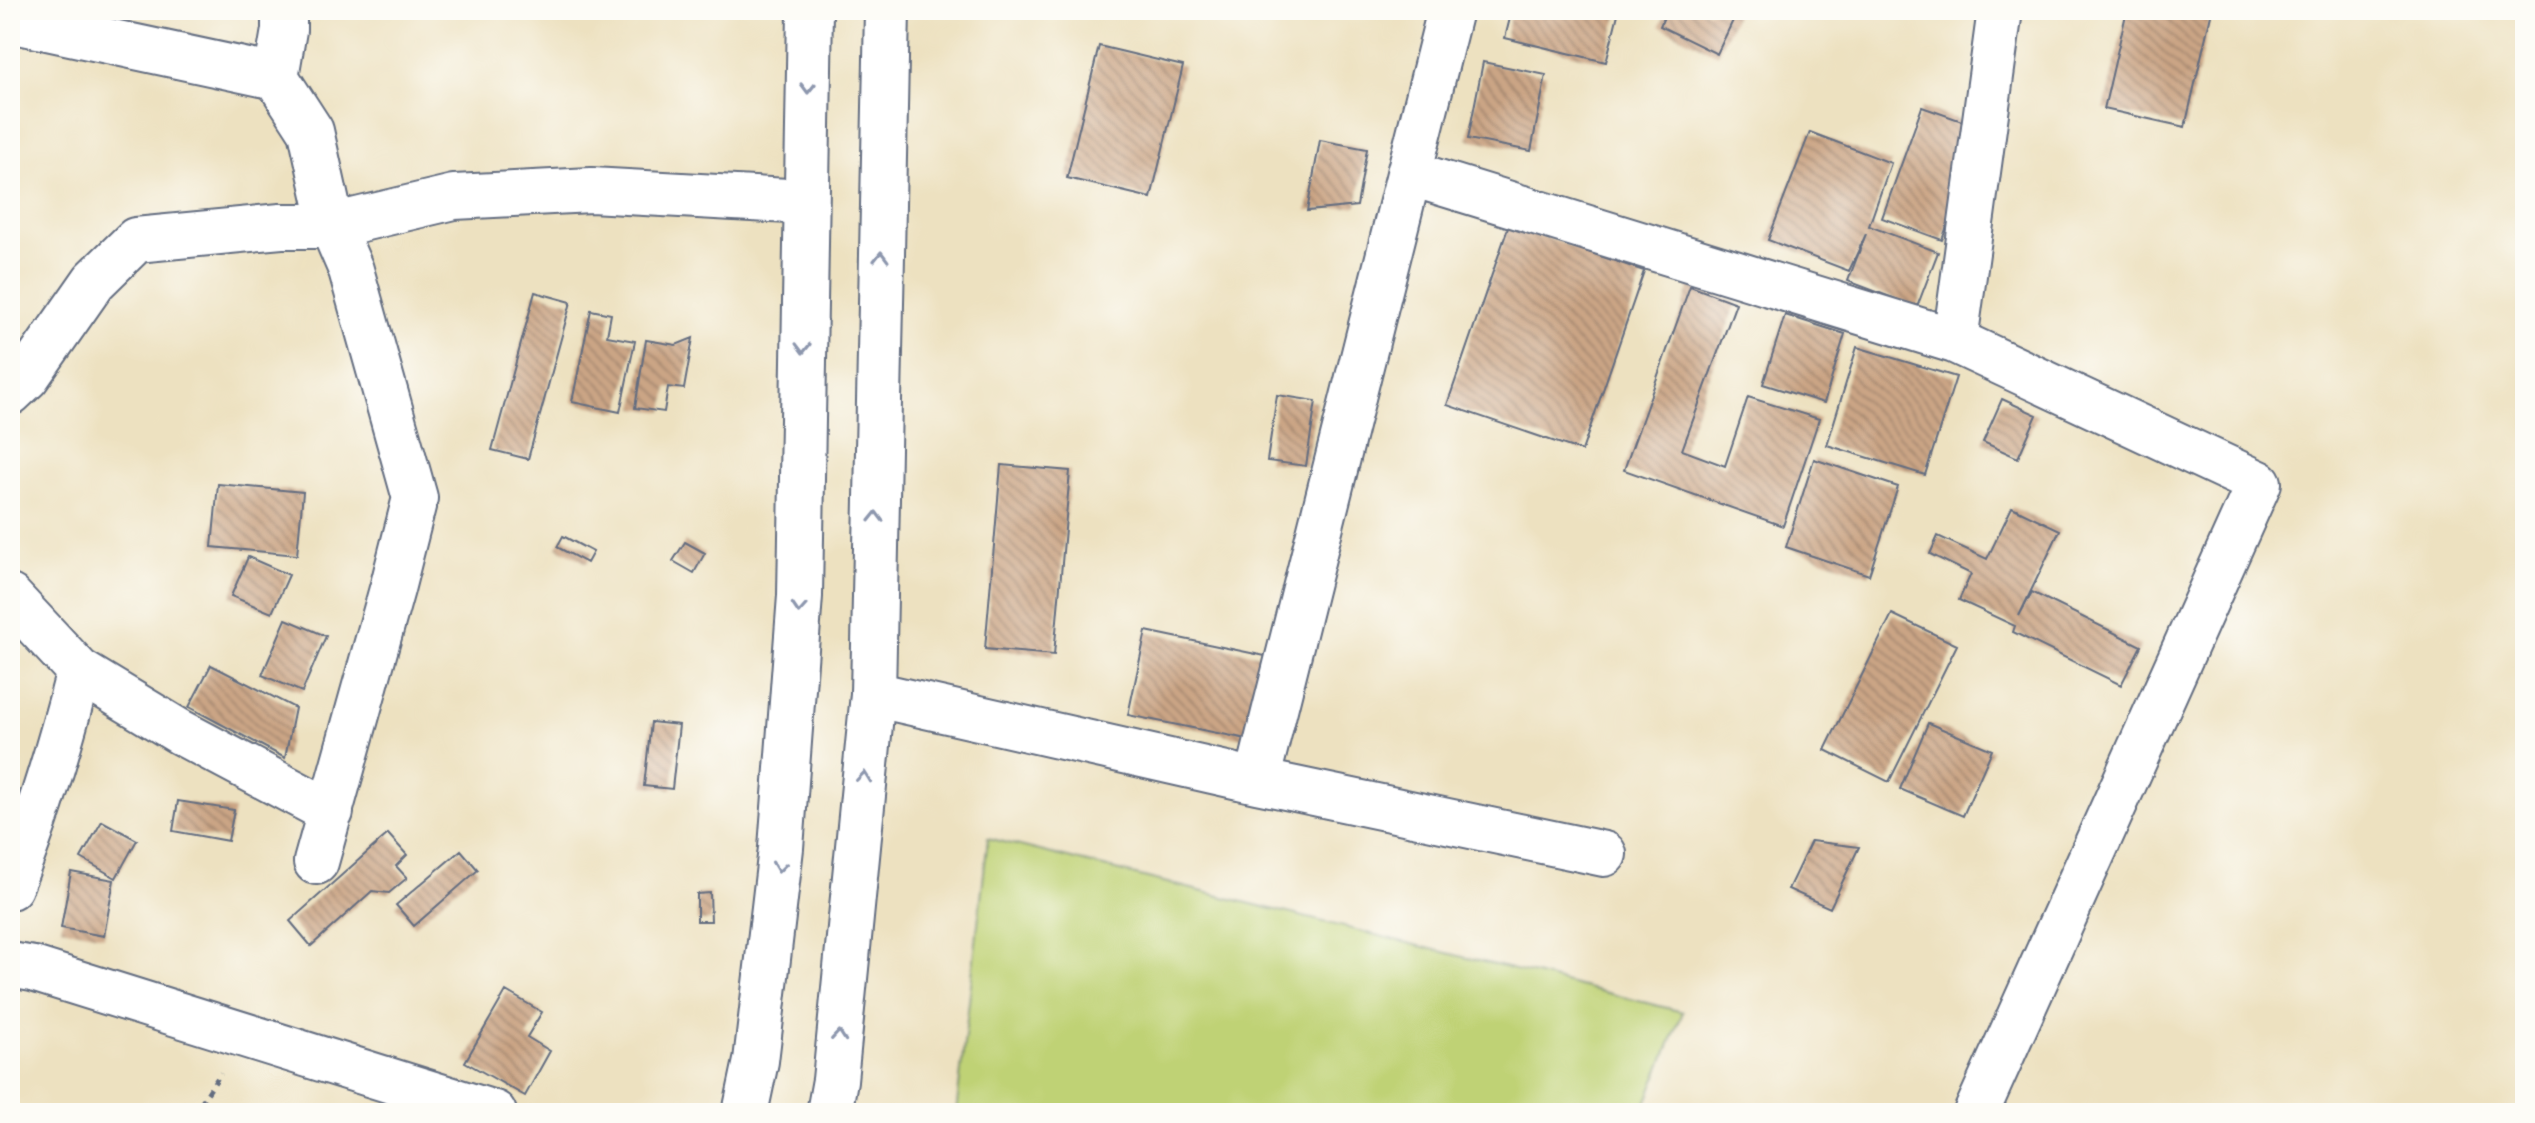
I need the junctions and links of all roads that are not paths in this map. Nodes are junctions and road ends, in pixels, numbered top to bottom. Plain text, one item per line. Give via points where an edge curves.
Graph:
1 (284, 10) edge
2 (810, 10) edge
3 (887, 10) edge
4 (1450, 10) edge
5 (2000, 10) edge
6 (10, 20) edge
7 (276, 77) junction
8 (1409, 173) junction
9 (806, 202) junction
10 (332, 226) junction
11 (1955, 341) junction
12 (10, 393) edge
13 (10, 597) edge
14 (79, 671) junction
15 (873, 694) junction
16 (1257, 781) junction
17 (331, 812) junction
18 (1604, 854) dead end
19 (316, 862) dead end
20 (10, 887) edge
21 (10, 965) edge
22 (1983, 1110) edge
23 (494, 1113) edge
24 (745, 1113) edge
25 (829, 1113) edge

1 - 7 street
2 -> 9 street
15 -> 3 street
4 - 8 street
5 - 11 street
6 - 7 street
7 - 10 street via 311,131
8 - 11 street
8 - 16 street
9 - 10 street via 591,190 454,197
9 -> 24 street via 799,611 781,848
10 - 12 street via 136,240 94,281
10 - 17 street via 351,270 415,498
11 - 22 street via 2259,483
13 - 14 street
14 - 17 street
14 - 20 street via 55,763
15 - 16 street
25 -> 15 street
16 - 18 street
17 - 19 street
21 - 23 street

